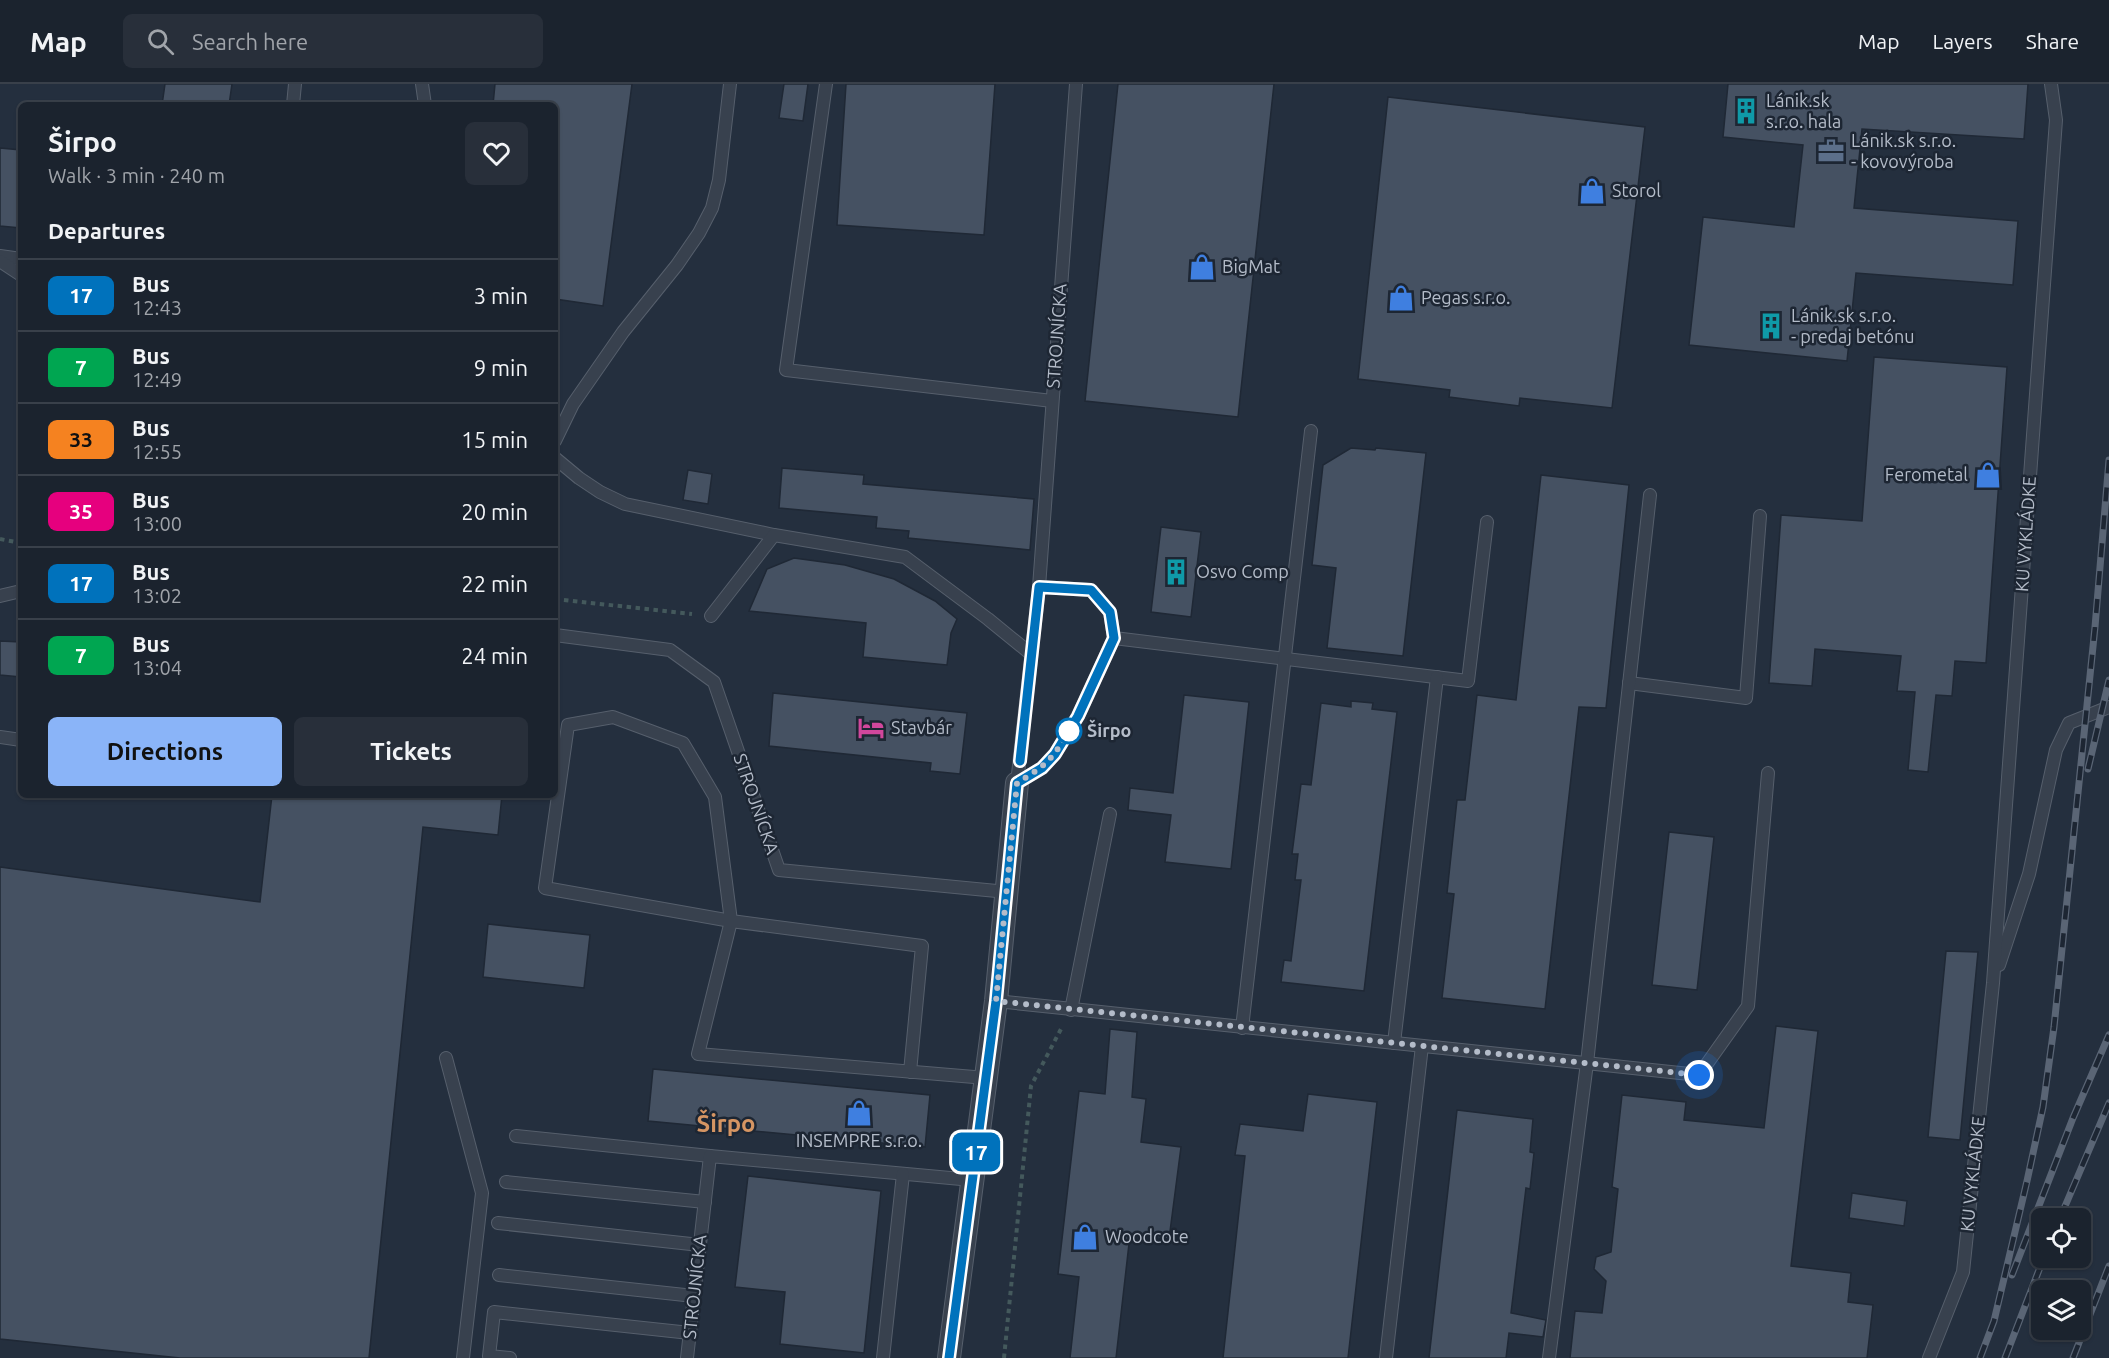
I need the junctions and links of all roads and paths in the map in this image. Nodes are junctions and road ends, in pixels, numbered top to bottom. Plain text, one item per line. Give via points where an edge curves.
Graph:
1 (295, 84) edge
2 (422, 84) edge
3 (730, 84) edge
4 (826, 84) edge
5 (1076, 84) edge
6 (2051, 84) edge
7 (293, 102) edge
8 (424, 102) edge
9 (0, 258) edge
10 (18, 259) edge
11 (18, 273) edge
12 (1052, 401) junction
13 (1311, 431) dead end
14 (558, 435) edge
15 (558, 460) edge
16 (1650, 495) dead end
17 (1760, 516) dead end
18 (1487, 522) dead end
19 (774, 535) junction
20 (0, 539) edge
21 (18, 542) edge
22 (1039, 587) junction
23 (18, 592) edge
24 (0, 597) edge
25 (558, 599) edge
26 (711, 616) joint
27 (558, 635) edge
28 (1114, 638) junction
29 (1031, 654) junction
30 (1285, 659) junction
31 (1437, 677) junction
32 (1629, 683) junction
33 (2109, 707) edge
34 (0, 737) edge
35 (18, 740) edge
36 (1768, 773) dead end
37 (1017, 783) junction
38 (558, 796) edge
39 (558, 798) edge
40 (1110, 814) dead end
41 (1007, 892) junction
42 (731, 921) junction
43 (1993, 984) junction
44 (996, 1001) junction
45 (1071, 1010) junction
46 (1242, 1028) junction
47 (1394, 1043) junction
48 (1422, 1046) junction
49 (446, 1058) dead end
50 (1587, 1063) junction
51 (910, 1072) junction
52 (986, 1078) junction
53 (516, 1136) dead end
54 (710, 1156) junction
55 (903, 1174) junction
56 (972, 1180) junction
57 (506, 1182) dead end
58 (705, 1202) junction
59 (498, 1224) dead end
60 (700, 1245) junction
61 (500, 1275) dead end
62 (694, 1296) junction
63 (690, 1333) junction
64 (463, 1358) edge
65 (510, 1358) edge
66 (687, 1358) edge
67 (883, 1358) edge
68 (949, 1358) edge
69 (1004, 1358) edge
70 (1386, 1358) edge
71 (1549, 1358) edge
72 (1929, 1358) edge

1 - 7 lane
2 - 8 lane
3 - 14 lane via 712,208 677,265 591,377
4 - 12 lane via 786,370
5 - 12 lane, STROJNÍCKA
6 - 43 lane, KU VYKLÁDKE via 2056,120
9 - 10 lane
9 - 11 lane
12 - 22 lane, STROJNÍCKA
13 - 30 lane
15 - 19 lane via 600,492 626,504
16 - 32 lane
17 - 32 lane via 1746,698
18 - 31 lane via 1468,681
19 - 26 lane
19 - 29 lane via 905,557
20 - 21 path
22 - 28 lane via 1091,590 1110,612
22 - 29 lane, STROJNÍCKA
23 - 24 lane
25 - 26 path
27 - 41 lane, STROJNÍCKA via 670,650 714,681 779,870
28 - 30 lane
28 - 37 lane via 1078,716 1055,754 1042,768
29 - 37 lane, STROJNÍCKA
30 - 31 lane
30 - 46 lane
31 - 47 lane
32 - 50 lane
33 - 43 lane, KU VYKLÁDKE via 2069,723 2056,750 2029,873
34 - 35 lane
36 - 50 lane via 1748,1006 1699,1075
37 - 41 street, STROJNÍCKA
38 - 42 lane via 568,725 613,717 683,742 715,797
39 - 42 lane via 545,888
40 - 45 lane
41 - 44 street, STROJNÍCKA
42 - 51 lane via 922,946
42 - 51 lane via 698,1054
43 - 72 lane, KU VYKLÁDKE via 1963,1272
44 - 45 lane
44 - 52 street, STROJNÍCKA
45 - 46 lane
45 - 69 path via 1031,1086
46 - 47 lane
47 - 48 lane
48 - 50 lane
48 - 70 lane
49 - 64 lane via 482,1193
50 - 71 lane
51 - 52 lane
52 - 56 street, STROJNÍCKA
53 - 54 lane
54 - 55 lane
54 - 58 lane, STROJNÍCKA
55 - 56 lane
55 - 67 lane
56 - 68 street, STROJNÍCKA
57 - 58 lane
58 - 60 lane, STROJNÍCKA
59 - 60 lane
60 - 62 lane, STROJNÍCKA
61 - 62 lane
62 - 63 lane, STROJNÍCKA
63 - 65 lane via 494,1312 489,1356
63 - 66 lane, STROJNÍCKA

